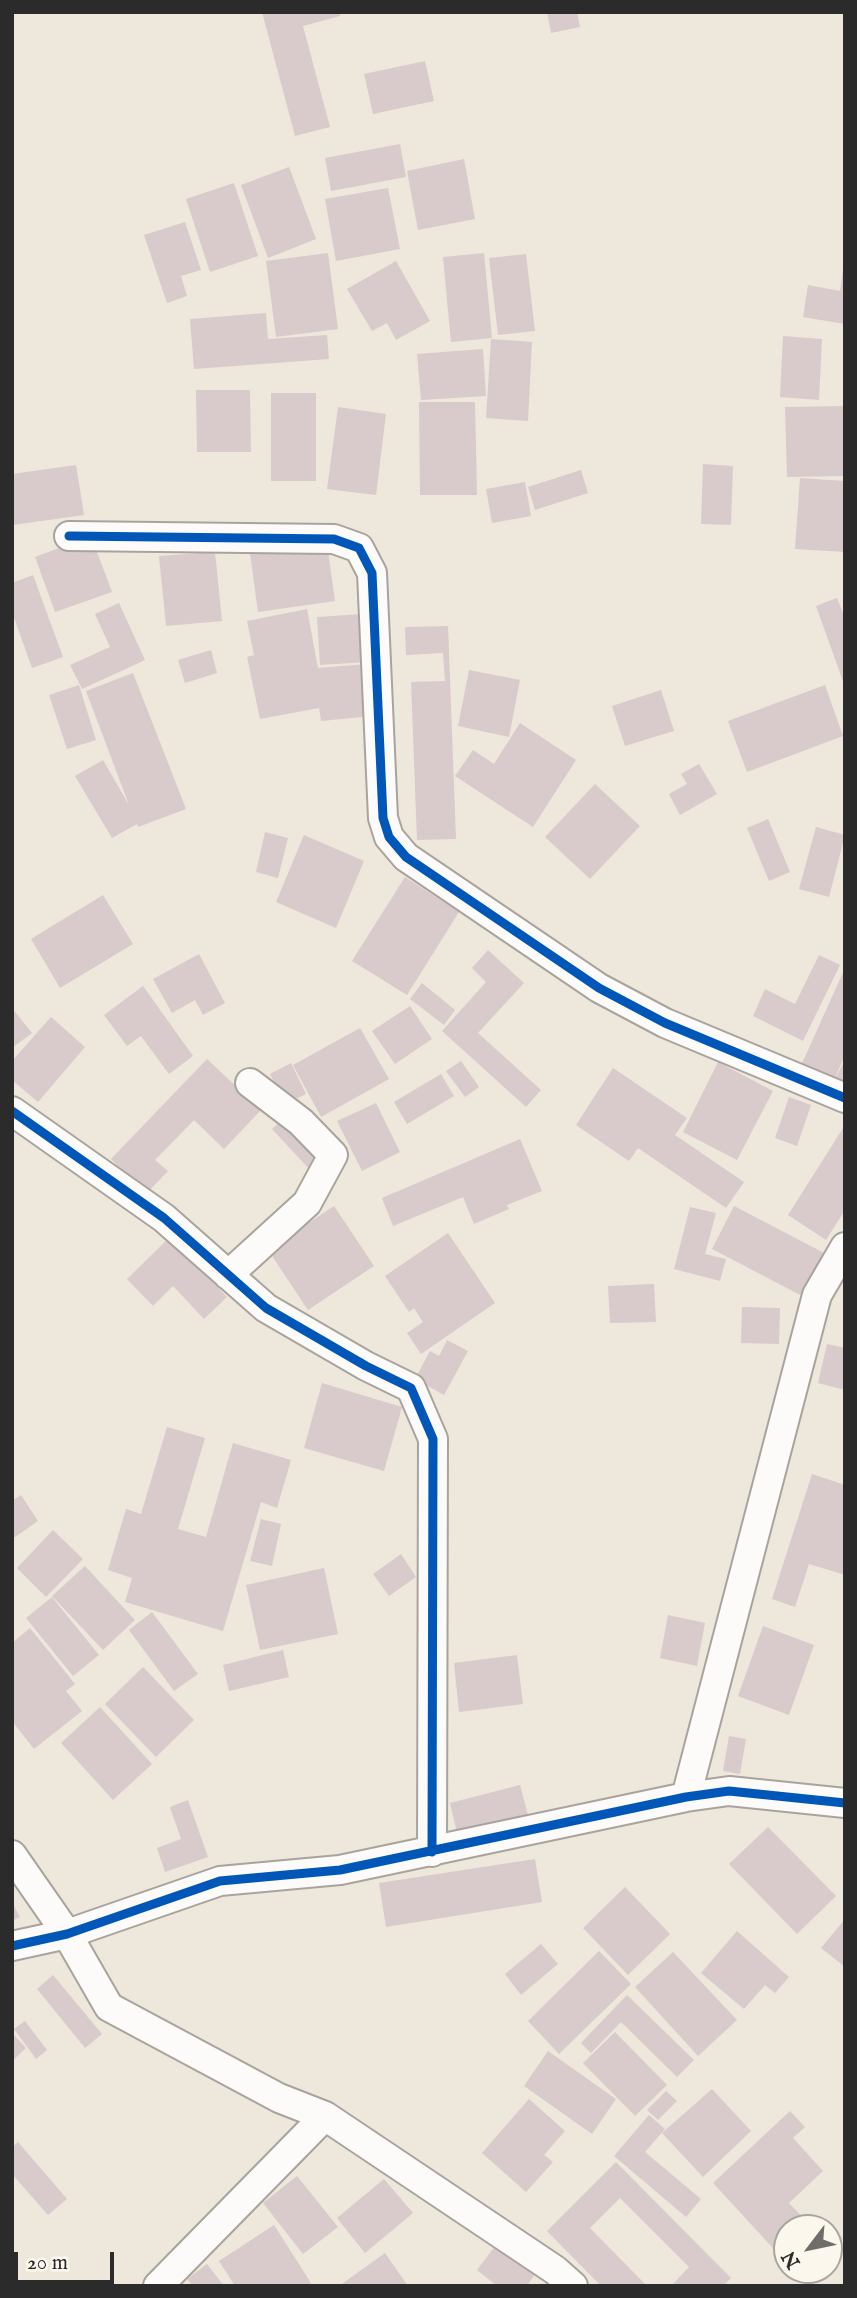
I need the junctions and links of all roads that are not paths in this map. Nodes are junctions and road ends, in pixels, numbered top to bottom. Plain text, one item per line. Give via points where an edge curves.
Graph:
1 (69, 536) dead end
2 (250, 1083) dead end
3 (845, 1098) edge
4 (12, 1111) edge
5 (845, 1247) edge
6 (229, 1275) junction
7 (687, 1797) junction
8 (845, 1803) edge
9 (432, 1852) junction
10 (12, 1855) edge
11 (67, 1934) junction
12 (12, 1946) edge
13 (325, 2116) junction
14 (158, 2286) edge
15 (573, 2286) edge

1 - 3 street via 334,540 359,548 372,573 383,818 389,837 406,858 599,988 665,1023
2 - 6 street via 301,1122 333,1154 307,1203
4 - 6 street via 164,1218
5 - 7 street via 817,1294
6 - 9 street via 266,1308 411,1388 433,1439
7 - 8 street via 729,1791
7 - 9 street
9 - 11 street via 341,1870 220,1881
10 - 11 street
11 - 12 street
11 - 13 street via 108,2007 279,2098
13 - 14 street
13 - 15 street

